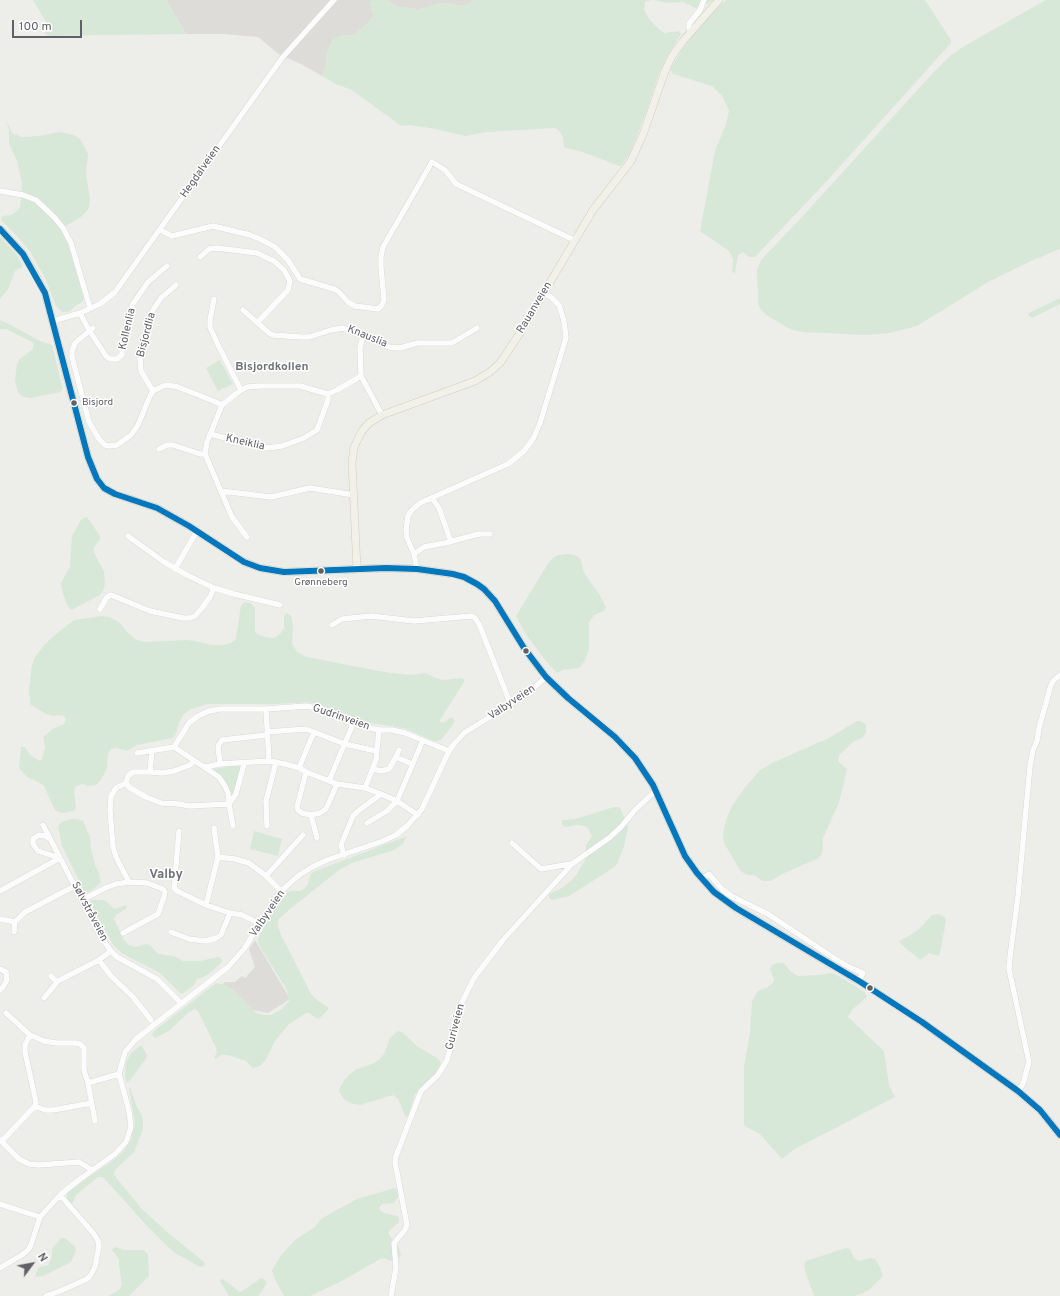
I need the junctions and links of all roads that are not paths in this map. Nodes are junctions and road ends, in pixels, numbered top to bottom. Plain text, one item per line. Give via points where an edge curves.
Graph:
1 (334, 0) edge
2 (704, 0) edge
3 (719, 0) edge
4 (692, 31) junction
5 (0, 191) edge
6 (0, 229) edge
7 (160, 230) junction
8 (574, 240) junction
9 (200, 257) dead end
10 (167, 266) dead end
11 (176, 285) dead end
12 (544, 293) junction
13 (214, 299) dead end
14 (90, 308) junction
15 (242, 310) dead end
16 (80, 313) junction
17 (53, 321) junction
18 (257, 323) junction
19 (477, 328) dead end
20 (91, 329) junction
21 (363, 336) junction
22 (361, 376) junction
23 (241, 390) junction
24 (153, 391) junction
25 (328, 394) junction
26 (222, 406) junction
27 (382, 415) junction
28 (210, 434) junction
29 (159, 449) dead end
30 (205, 454) junction
31 (221, 491) junction
32 (354, 495) junction
33 (432, 498) junction
34 (197, 531) junction
35 (490, 534) dead end
36 (128, 536) dead end
37 (247, 537) dead end
38 (451, 542) junction
39 (414, 554) junction
40 (176, 569) junction
41 (357, 569) junction
42 (417, 569) junction
43 (214, 588) junction
44 (280, 605) dead end
45 (100, 609) dead end
46 (332, 625) dead end
47 (1060, 676) edge
48 (546, 677) junction
49 (511, 705) junction
50 (266, 709) junction
51 (353, 724) junction
52 (379, 730) junction
53 (314, 732) junction
54 (267, 733) junction
55 (423, 740) junction
56 (345, 744) junction
57 (174, 747) junction
58 (152, 750) junction
59 (399, 750) dead end
60 (376, 751) junction
61 (449, 751) junction
62 (137, 753) dead end
63 (396, 757) junction
64 (268, 761) junction
65 (194, 762) junction
66 (276, 762) junction
67 (220, 764) junction
68 (244, 764) junction
69 (412, 764) junction
70 (205, 767) junction
71 (299, 768) junction
72 (373, 768) junction
73 (150, 772) junction
74 (306, 772) junction
75 (329, 781) junction
76 (126, 783) junction
77 (337, 784) junction
78 (365, 788) junction
79 (656, 792) junction
80 (381, 794) junction
81 (397, 801) junction
82 (230, 804) junction
83 (311, 815) junction
84 (418, 815) junction
85 (367, 823) dead end
86 (43, 825) dead end
87 (233, 826) dead end
88 (267, 826) dead end
89 (214, 828) dead end
90 (179, 831) dead end
91 (303, 835) dead end
92 (316, 838) dead end
93 (50, 839) junction
94 (512, 843) dead end
95 (344, 855) junction
96 (218, 857) junction
97 (60, 858) junction
98 (572, 864) junction
99 (266, 876) junction
100 (702, 879) junction
101 (129, 882) junction
102 (75, 886) junction
103 (0, 890) edge
104 (281, 892) junction
105 (82, 900) junction
106 (206, 905) junction
107 (230, 913) junction
108 (0, 919) edge
109 (15, 922) junction
110 (260, 924) junction
111 (14, 932) dead end
112 (171, 932) dead end
113 (123, 933) dead end
114 (110, 952) junction
115 (99, 960) junction
116 (0, 969) edge
117 (51, 976) dead end
118 (859, 981) junction
119 (57, 982) junction
120 (0, 990) edge
121 (44, 998) dead end
122 (181, 1003) junction
123 (6, 1013) dead end
124 (151, 1020) dead end
125 (30, 1035) junction
126 (119, 1074) junction
127 (88, 1082) junction
128 (1018, 1091) junction
129 (92, 1103) junction
130 (35, 1106) junction
131 (95, 1121) dead end
132 (1060, 1135) edge
133 (1, 1140) edge
134 (92, 1170) junction
135 (60, 1195) junction
136 (0, 1204) edge
137 (40, 1217) junction
138 (0, 1268) edge
139 (46, 1296) edge
140 (391, 1296) edge

1 - 7 street, Hegdalveien via 282,58
2 - 4 street via 700,10 688,24
3 - 4 main road, Rauanveien
4 - 8 main road, Rauanveien via 669,62 647,125 631,161 598,202
5 - 14 street via 36,200 54,216 71,243
6 - 17 main road via 23,254 34,272 45,293
7 - 8 street via 172,236 213,226 250,235 275,247 288,260 300,279 334,289 355,306 378,308 384,300 381,267 383,247 432,162 445,170 456,184
7 - 14 street, Hegdalveien via 115,292 100,304
8 - 12 main road, Rauanveien
9 - 18 street via 209,249 217,248 257,253 274,261 284,270 290,281 288,290
10 - 20 street, Kollenlia via 148,282 133,304 120,358 108,358
11 - 24 street, Bisjordlia via 161,298 153,310 140,354 141,371
12 - 27 main road, Rauanveien via 508,352 490,372 475,381
12 - 33 street via 559,305 566,338 533,439 524,451 508,464
13 - 23 street via 210,327
14 - 16 street, Hegdalveien
15 - 18 street, Knauslia
16 - 17 street, Hegdalveien
16 - 20 street
17 - 34 main road via 89,462 97,479 104,488 115,494 157,508
18 - 21 street, Knauslia via 269,333 280,336 308,337 343,328
19 - 21 street, Knauslia via 452,343 417,343 400,348 389,347
20 - 24 street via 72,347 72,356 89,422 105,445 114,446 132,435
21 - 22 street via 360,348
22 - 25 street
22 - 27 street
23 - 25 street, Kneiklia via 253,386 300,386
23 - 26 street, Kneiklia
24 - 26 street via 173,385
25 - 28 street, Kneiklia via 317,430 282,446 267,448
26 - 28 street, Kneiklia
27 - 32 main road, Rauanveien via 365,427 355,443 352,463
28 - 30 street
29 - 30 street via 173,445
30 - 31 street
31 - 32 street via 271,497 310,488
31 - 37 street via 232,517
32 - 41 main road, Rauanveien
33 - 38 street via 440,508
33 - 39 street via 415,506 408,516 407,538
34 - 40 street
34 - 41 main road via 244,562 267,570 292,572
35 - 38 street via 478,534
36 - 40 street via 152,555
38 - 39 street via 424,548
39 - 42 street
40 - 43 street
41 - 42 main road
42 - 48 main road via 459,576 484,589 495,601 524,648
43 - 44 street
43 - 45 street via 202,609 190,618 150,611 111,595
46 - 49 street via 342,619 371,616 414,621 472,616 479,624
47 - 128 street via 1051,685 1030,766 1010,957 1010,969 1029,1062 1023,1084
48 - 49 street, Valbyveien
48 - 79 main road via 626,748 643,768
49 - 61 street, Valbyveien via 464,733
50 - 51 street, Gudrinveien via 306,706 317,708
50 - 54 street
50 - 57 street, Gudrinveien via 220,709 203,714 189,723
51 - 52 street, Gudrinveien
51 - 56 street
52 - 55 street, Gudrinveien via 392,730
52 - 60 street
53 - 54 street via 306,730
53 - 56 street
53 - 71 street
54 - 64 street
54 - 67 street via 222,740 218,746
55 - 61 street, Gudrinveien
55 - 69 street
56 - 60 street
56 - 75 street
57 - 58 street
57 - 65 street
58 - 62 street
58 - 73 street
59 - 63 street
60 - 72 street
61 - 84 street, Valbyveien
63 - 69 street
63 - 72 street via 389,769 381,771
64 - 66 street
64 - 68 street
65 - 70 street
65 - 73 street via 174,771
66 - 71 street
66 - 88 street via 266,801
67 - 68 street
67 - 70 street
68 - 82 street via 236,794
69 - 81 street
70 - 82 street via 223,782
71 - 74 street
72 - 78 street
73 - 76 street via 133,772 128,776
74 - 75 street
74 - 83 street via 297,806 302,813
75 - 77 street
76 - 82 street via 130,788 161,803 189,806
76 - 101 street via 116,788 111,796 110,810 113,847
77 - 78 street
77 - 83 street via 326,809
78 - 80 street
79 - 98 street, Guriveien via 609,838
79 - 100 main road via 679,844
80 - 81 street
80 - 95 street via 353,816 341,845
81 - 84 street
81 - 85 street via 388,811
82 - 87 street
83 - 92 street
84 - 95 street, Valbyveien via 390,838
86 - 93 street, Sølvstråveien
89 - 96 street
90 - 106 street via 174,888
91 - 99 street
93 - 97 street, Sølvstråveien
93 - 97 street via 36,836 33,839 34,847 38,851
94 - 98 street via 541,869
95 - 104 street, Valbyveien via 312,867
96 - 99 street via 249,863
96 - 106 street
97 - 102 street, Sølvstråveien
97 - 103 street
98 - 140 street, Guriveien via 508,935 474,978 462,1002 447,1060 438,1075 417,1098 395,1162 407,1225 394,1243 396,1268
99 - 104 street
100 - 118 main road via 714,892 736,908
100 - 118 street via 709,874 731,896 768,914 834,958 863,973
101 - 105 street via 105,888
101 - 113 street via 147,883 165,892 158,914
102 - 105 street, Sølvstråveien
102 - 109 street via 25,912
104 - 110 street, Valbyveien
105 - 114 street, Sølvstråveien
106 - 107 street
107 - 110 street via 242,915
107 - 112 street via 221,934 216,938 206,941 189,939
108 - 109 street
109 - 111 street
110 - 122 street, Valbyveien via 244,949 219,976
114 - 115 street
114 - 122 street, Sølvstråveien via 157,979
115 - 119 street
115 - 124 street
116 - 120 street via 6,972 7,980
117 - 119 street
118 - 128 main road
119 - 121 street
122 - 126 street, Valbyveien via 136,1039 124,1052
123 - 125 street
125 - 127 street via 44,1041 80,1044 84,1048 84,1070
125 - 130 street via 25,1052
126 - 127 street
126 - 134 street, Valbyveien via 131,1127 126,1142 115,1154
127 - 129 street
128 - 132 main road via 1040,1110
129 - 130 street via 53,1110
129 - 131 street
130 - 133 street
133 - 134 street via 19,1159 29,1164 79,1162
134 - 135 street, Valbyveien
135 - 137 street, Valbyveien
135 - 139 street via 94,1234 99,1246 95,1267 90,1276
136 - 137 street
137 - 138 street via 29,1249

